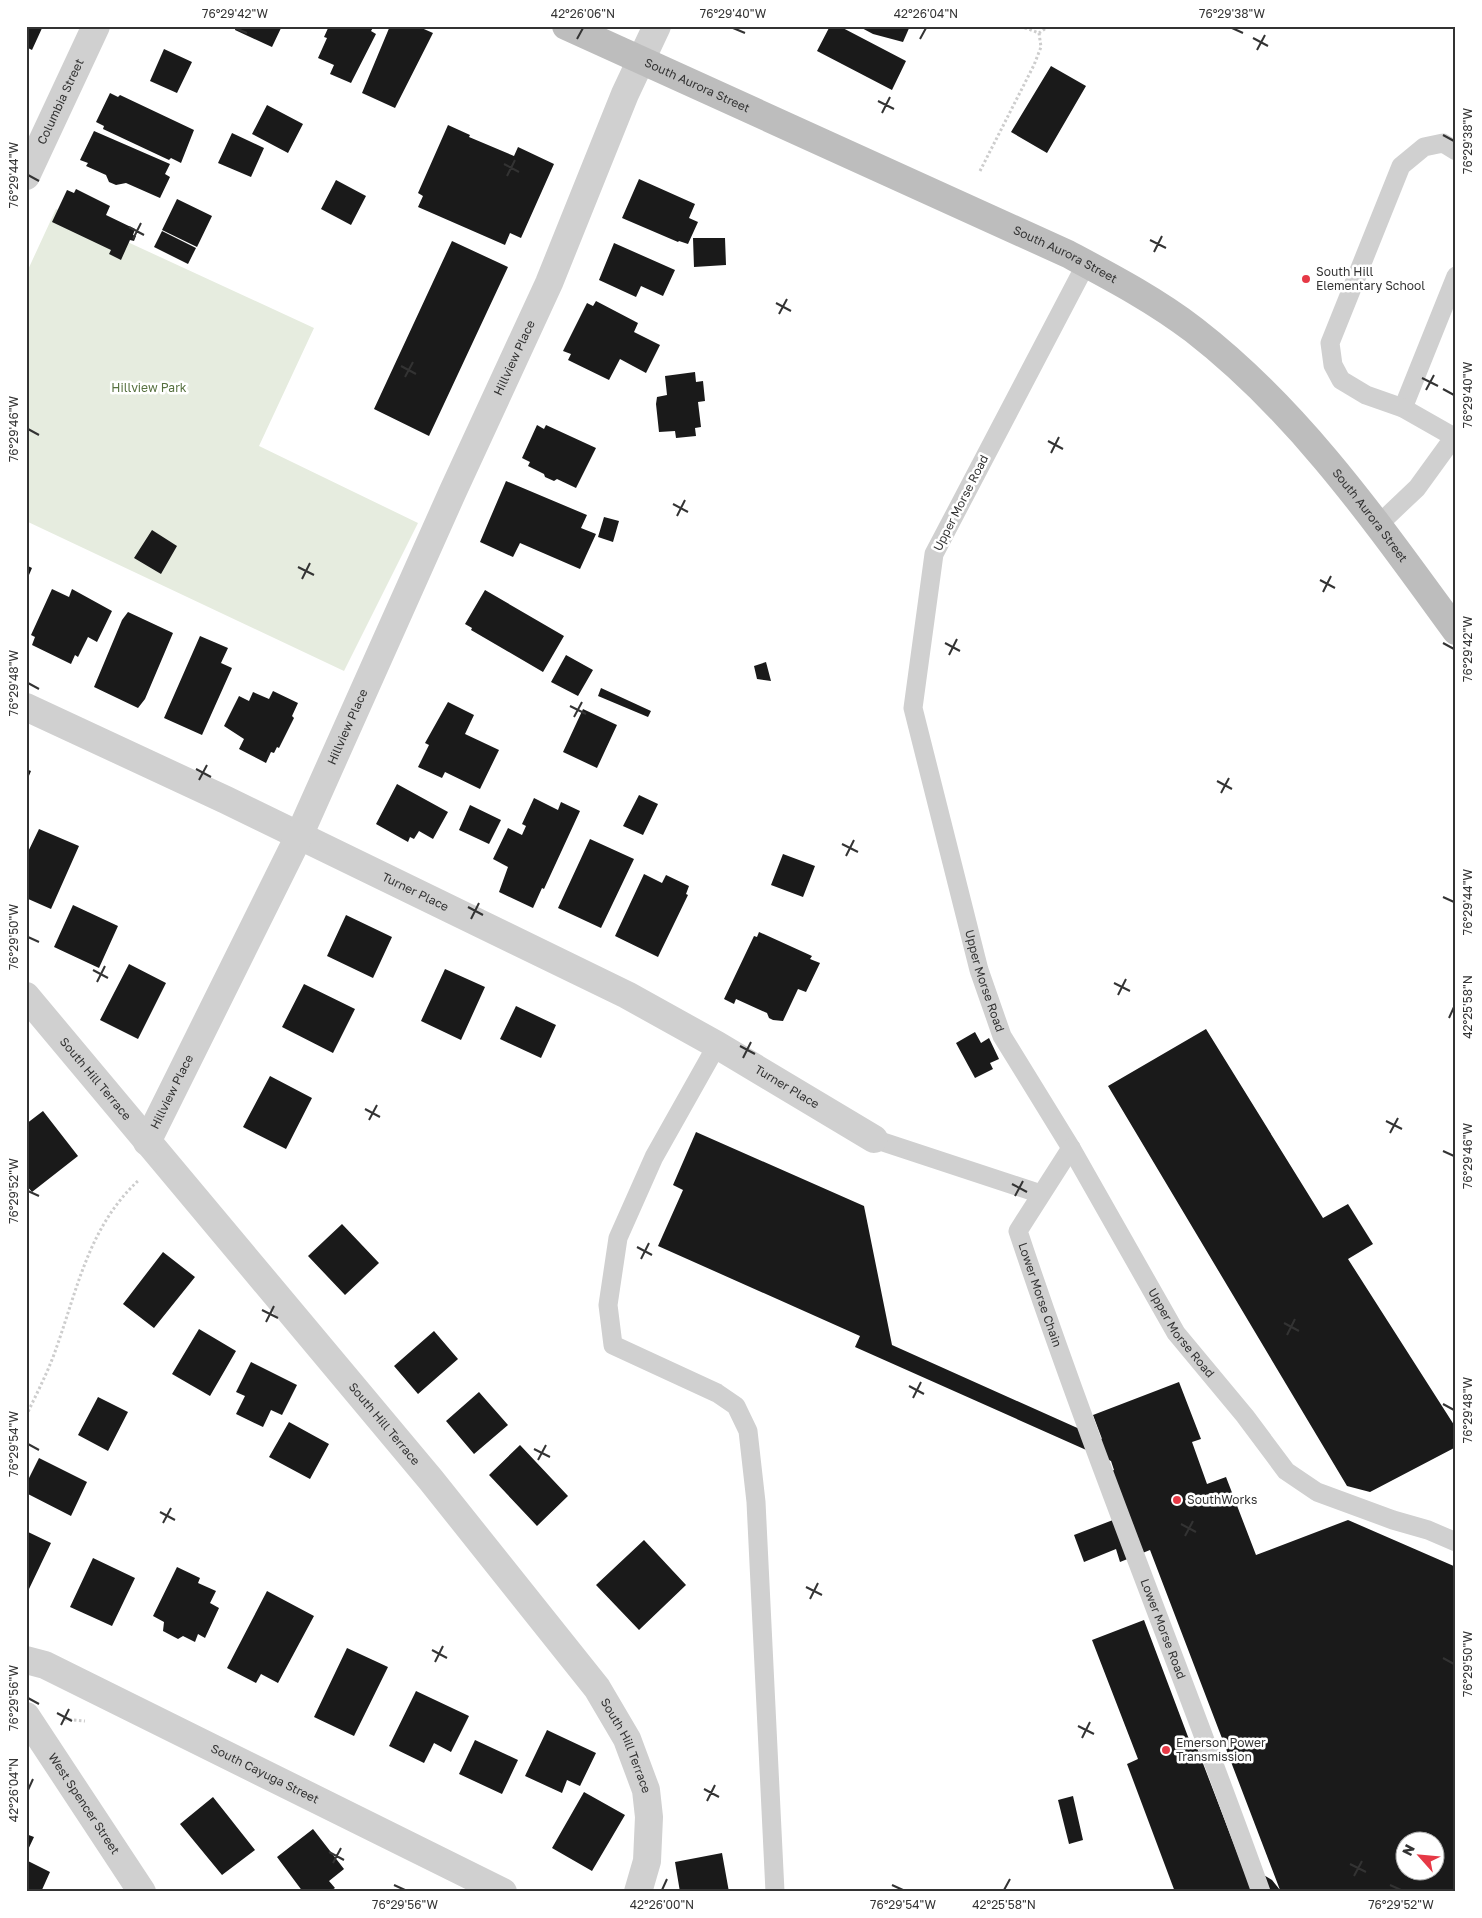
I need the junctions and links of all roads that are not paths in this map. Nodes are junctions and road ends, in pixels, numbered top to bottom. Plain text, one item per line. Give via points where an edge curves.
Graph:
1 (96, 26) edge
2 (566, 26) edge
3 (657, 26) edge
4 (642, 60) junction
5 (1456, 151) edge
6 (26, 176) edge
7 (1086, 264) junction
8 (1456, 276) edge
9 (1403, 408) junction
10 (1455, 438) edge
11 (1378, 525) junction
12 (1456, 630) edge
13 (26, 707) edge
14 (298, 838) junction
15 (26, 996) edge
16 (717, 1045) junction
17 (874, 1139) joint
18 (147, 1142) junction
19 (1071, 1148) junction
20 (1041, 1194) junction
21 (1063, 1367) joint
22 (1456, 1542) edge
23 (26, 1660) edge
24 (26, 1716) edge
25 (142, 1892) edge
26 (503, 1892) edge
27 (638, 1892) edge
28 (776, 1892) edge
29 (1261, 1892) edge

1 - 6 street, Columbia Street
2 - 4 main road, South Aurora Street
3 - 4 street, Hillview Place
4 - 7 main road, South Aurora Street
4 - 14 street, Hillview Place via 625,94 549,283
5 - 9 lane via 1443,143 1424,147 1401,166 1330,343 1333,365 1341,380 1366,396
7 - 11 main road, South Aurora Street via 1144,295 1238,368 1354,491
7 - 19 lane, Upper Morse Road via 934,554 914,708 979,970 1002,1036
8 - 9 lane
9 - 10 lane
10 - 11 lane via 1417,488
11 - 12 main road, South Aurora Street
13 - 14 street, Turner Place via 226,800
14 - 16 street, Turner Place via 627,995
14 - 18 street, Hillview Place
15 - 18 street, South Hill Terrace
16 - 17 street, Turner Place
16 - 28 lane via 654,1157 618,1238 608,1305 613,1345 717,1392 736,1406 748,1431 756,1512
17 - 20 lane
18 - 27 street, South Hill Terrace via 431,1480 597,1688 627,1739 647,1799 647,1861
19 - 20 lane, Lower Morse Chain
19 - 22 lane, Upper Morse Road via 1176,1333 1286,1471 1317,1492
20 - 21 lane, Lower Morse Chain via 1018,1231
21 - 29 lane, Lower Morse Road
23 - 26 street, South Cayuga Street via 44,1665
24 - 25 street, West Spencer Street

